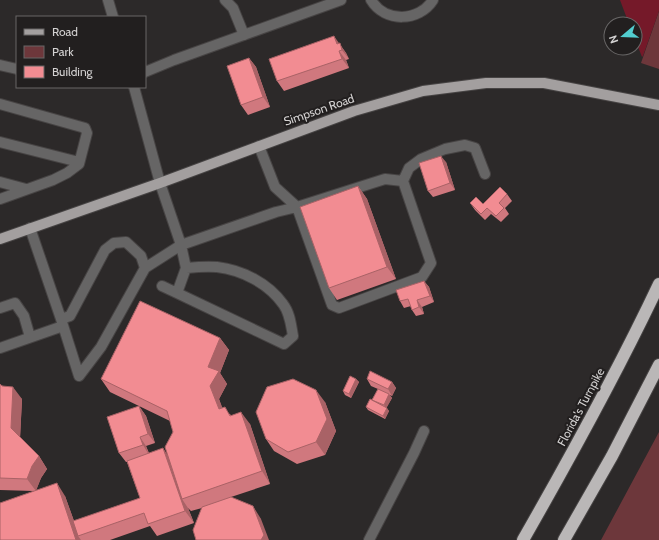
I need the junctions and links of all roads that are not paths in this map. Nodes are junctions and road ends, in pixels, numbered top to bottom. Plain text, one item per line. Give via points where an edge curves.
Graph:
1 (225, 0) edge
2 (341, 0) edge
3 (371, 0) edge
4 (433, 0) edge
5 (112, 1) edge
6 (113, 16) edge
7 (244, 35) junction
8 (0, 65) edge
9 (16, 69) edge
10 (146, 72) edge
11 (134, 88) edge
12 (0, 104) edge
13 (659, 105) edge
14 (0, 142) edge
15 (259, 146) junction
16 (80, 162) junction
17 (485, 174) dead end
18 (402, 181) junction
19 (0, 182) edge
20 (160, 182) junction
21 (26, 189) junction
22 (0, 198) edge
23 (297, 207) junction
24 (30, 228) junction
25 (0, 239) edge
26 (181, 245) junction
27 (145, 268) junction
28 (186, 268) junction
29 (659, 284) edge
30 (162, 286) dead end
31 (177, 293) junction
32 (0, 308) edge
33 (62, 322) junction
34 (30, 337) junction
35 (0, 348) edge
36 (659, 364) edge
37 (424, 431) dead end
38 (369, 540) edge
39 (523, 540) edge
40 (564, 540) edge

1 - 7 street via 233,8
2 - 7 street
3 - 4 street via 382,11 406,17 419,13
5 - 6 street
7 - 10 street
8 - 9 street
11 - 20 street
12 - 16 street via 85,128 87,133
13 - 15 main road, Simpson Road via 544,83 486,83 423,91 354,111
14 - 16 street
15 - 20 main road, Simpson Road
15 - 23 street via 274,187
16 - 21 street via 53,180
17 - 18 street via 475,148 465,145 445,149 421,159 409,168
18 - 23 street via 385,180
18 - 23 street via 431,263 422,277 339,308 332,306
19 - 21 street
20 - 24 main road, Simpson Road
20 - 26 street
21 - 22 street
23 - 26 street
24 - 25 main road, Simpson Road
24 - 33 street
26 - 27 street
26 - 28 street
27 - 33 street via 141,256 126,242 114,243 104,250 70,316
27 - 33 street via 101,347 79,376
28 - 31 street
28 - 31 street via 216,267 234,270 253,278 284,304 290,319 292,336 284,344
29 - 39 highway, Florida's Turnpike via 581,439
30 - 31 street
32 - 34 street via 15,303 24,316
33 - 34 street
34 - 35 street
36 - 40 highway via 612,456
37 - 38 street

